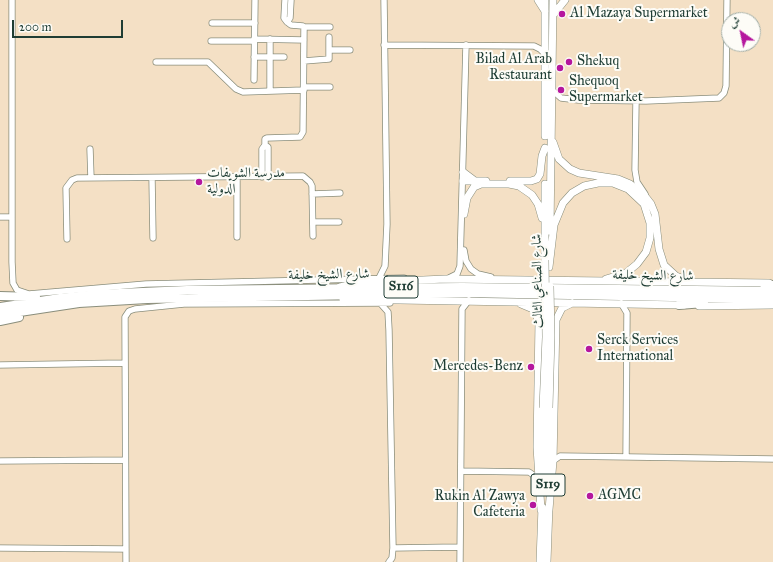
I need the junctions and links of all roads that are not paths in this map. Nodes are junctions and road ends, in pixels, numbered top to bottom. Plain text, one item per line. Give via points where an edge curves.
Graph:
1 (12, 0) edge
2 (255, 0) edge
3 (285, 0) edge
4 (291, 0) edge
5 (384, 0) edge
6 (538, 0) edge
7 (546, 0) edge
8 (553, 0) edge
9 (565, 0) edge
10 (726, 0) edge
11 (545, 11) junction
12 (553, 15) junction
13 (287, 22) junction
14 (212, 23) dead end
15 (255, 23) junction
16 (304, 27) junction
17 (330, 27) dead end
18 (329, 37) dead end
19 (545, 37) junction
20 (270, 39) junction
21 (254, 40) junction
22 (304, 40) junction
23 (212, 41) dead end
24 (384, 45) junction
25 (466, 45) junction
26 (534, 46) junction
27 (330, 50) junction
28 (350, 50) dead end
29 (545, 54) junction
30 (254, 57) junction
31 (270, 57) junction
32 (284, 57) dead end
33 (304, 61) junction
34 (156, 62) dead end
35 (254, 80) dead end
36 (330, 87) dead end
37 (304, 88) junction
38 (552, 90) junction
39 (270, 91) junction
40 (564, 98) junction
41 (636, 101) junction
42 (551, 108) junction
43 (550, 130) junction
44 (265, 145) junction
45 (545, 148) junction
46 (90, 149) dead end
47 (262, 162) junction
48 (268, 162) junction
49 (463, 172) junction
50 (236, 177) junction
51 (265, 177) junction
52 (91, 178) junction
53 (152, 178) junction
54 (475, 181) junction
55 (463, 183) junction
56 (340, 193) dead end
57 (312, 194) junction
58 (648, 199) junction
59 (464, 214) junction
60 (0, 217) edge
61 (12, 217) junction
62 (313, 222) junction
63 (339, 222) dead end
64 (548, 227) junction
65 (313, 236) dead end
66 (238, 237) dead end
67 (153, 238) dead end
68 (67, 239) dead end
69 (385, 266) junction
70 (379, 278) junction
71 (392, 278) junction
72 (445, 279) junction
73 (502, 279) junction
74 (416, 280) junction
75 (594, 281) junction
76 (710, 284) junction
77 (770, 284) edge
78 (184, 287) junction
79 (339, 288) junction
80 (773, 291) edge
81 (0, 296) edge
82 (327, 296) junction
83 (259, 297) junction
84 (747, 298) junction
85 (773, 299) edge
86 (408, 300) junction
87 (469, 300) junction
88 (452, 301) junction
89 (503, 301) junction
90 (59, 302) junction
91 (582, 302) junction
92 (253, 303) junction
93 (380, 303) junction
94 (394, 303) junction
95 (621, 303) junction
96 (634, 303) junction
97 (679, 305) junction
98 (773, 305) edge
99 (30, 306) junction
100 (0, 308) edge
101 (462, 309) junction
102 (388, 312) junction
103 (627, 313) junction
104 (0, 315) edge
105 (0, 321) edge
106 (124, 363) junction
107 (0, 365) edge
108 (546, 408) junction
109 (554, 448) junction
110 (560, 456) junction
111 (626, 457) junction
112 (773, 459) edge
113 (125, 460) junction
114 (0, 461) edge
115 (554, 461) junction
116 (538, 463) junction
117 (460, 472) junction
118 (529, 472) junction
119 (539, 479) junction
120 (545, 510) junction
121 (460, 547) junction
122 (0, 548) edge
123 (393, 548) junction
124 (126, 550) junction
125 (126, 562) edge
126 (389, 562) edge
127 (460, 562) edge
128 (540, 562) edge
129 (547, 562) edge

1 - 61 street
2 - 15 street
3 - 13 street via 284,18
4 - 13 street via 290,20
5 - 24 street
6 - 11 main road
7 - 11 main road, شارع الصناعي الثالث / S119
8 - 12 main road, شارع الصناعي الثالث / S119
9 - 12 main road
10 - 41 street via 726,86 722,96 712,99
11 - 19 main road, شارع الصناعي الثالث / S119
12 - 38 main road, شارع الصناعي الثالث / S119
13 - 16 street
14 - 15 street
15 - 21 street
16 - 17 street
16 - 22 street
18 - 27 street
19 - 26 street
19 - 29 main road, شارع الصناعي الثالث / S119
20 - 21 street
20 - 22 street
20 - 31 street
21 - 23 street
21 - 30 street
22 - 33 street
24 - 25 street
24 - 69 street via 387,224
25 - 26 street
25 - 49 street
26 - 29 street
27 - 28 street
27 - 33 street via 328,60
29 - 45 main road, شارع الصناعي الثالث / S119
30 - 31 street
30 - 35 street
31 - 32 street
31 - 39 street
33 - 37 street
34 - 39 street via 208,62 239,91
36 - 37 street
37 - 39 street
37 - 44 street via 303,134 300,137 267,138
38 - 40 street
38 - 42 main road, شارع الصناعي الثالث / S119
40 - 41 street
40 - 42 street
41 - 58 street via 635,170 637,182
42 - 43 main road, شارع الصناعي الثالث / S119
43 - 58 main road via 556,154 570,169 579,173 618,179 630,184
43 - 64 main road, شارع الصناعي الثالث / S119
44 - 47 street via 262,147
44 - 48 street via 268,147
45 - 54 main road via 540,174 534,180
45 - 64 main road, شارع الصناعي الثالث / S119
46 - 52 street
47 - 48 street
47 - 51 street
48 - 51 street
49 - 54 main road
49 - 55 street
50 - 51 street
50 - 53 street
50 - 66 street
51 - 57 street via 305,177 311,183
52 - 53 street
52 - 68 street via 76,179 67,186
53 - 67 street
54 - 55 main road
55 - 59 street
55 - 72 street via 460,268 455,275
56 - 57 street
57 - 62 street
58 - 76 main road via 655,214 664,265 671,273 683,279
59 - 64 main road via 466,198 474,187 485,184 514,185 527,191 535,199
59 - 73 street via 464,256 468,265 478,274
60 - 61 street
61 - 78 street via 13,283 21,293
62 - 63 street
62 - 65 street
64 - 75 main road via 567,198 577,189 591,184 606,182 622,186 644,204 651,230 649,245 642,259 622,275
64 - 108 main road, شارع الصناعي الثالث / S119, bridge via 545,260
64 - 108 main road, شارع الصناعي الثالث / S119, bridge via 551,336
69 - 70 street
69 - 71 street
70 - 71 street
70 - 78 street
71 - 74 street
72 - 73 main road
72 - 74 main road
73 - 75 main road
74 - 79 main road via 358,283
75 - 76 main road
76 - 77 main road
78 - 79 highway, شارع الشيخ خليفة / S116
78 - 90 highway, شارع الشيخ خليفة / S116
79 - 80 highway, شارع الشيخ خليفة / S116 via 491,287
81 - 90 highway
82 - 83 highway, شارع الشيخ خليفة / S116
82 - 84 highway, شارع الشيخ خليفة / S116 via 467,293
82 - 86 main road via 341,299
83 - 90 highway, شارع الشيخ خليفة / S116
83 - 92 highway
84 - 85 highway, شارع الشيخ خليفة / S116
84 - 97 highway via 732,302
86 - 88 main road
86 - 94 street
87 - 88 main road
87 - 89 main road
87 - 101 street
88 - 101 street
89 - 91 main road
89 - 116 main road via 527,305 538,318
90 - 99 highway, شارع الشيخ خليفة / S116
90 - 105 highway via 51,310
91 - 95 main road
91 - 109 main road via 565,306 556,316
92 - 93 street
92 - 106 street via 184,304 129,311 125,317
93 - 94 street
93 - 102 street
94 - 102 street
95 - 96 main road
95 - 103 street
96 - 97 main road
96 - 103 street
97 - 98 main road
99 - 100 highway, S116
99 - 104 highway, S116
101 - 117 street
102 - 123 street
103 - 111 street
106 - 107 street
106 - 113 street
108 - 120 main road, شارع الصناعي الثالث / S119
109 - 110 street
109 - 115 main road
110 - 111 street
110 - 115 street
111 - 112 street
113 - 114 street
113 - 124 street
115 - 120 main road
116 - 118 street
116 - 119 main road
117 - 118 street
117 - 121 street
118 - 119 street
119 - 120 main road
120 - 128 main road, شارع الصناعي الثالث / S119
120 - 129 main road, شارع الصناعي الثالث / S119
121 - 123 street
121 - 127 street
122 - 124 street
123 - 126 street
124 - 125 street

